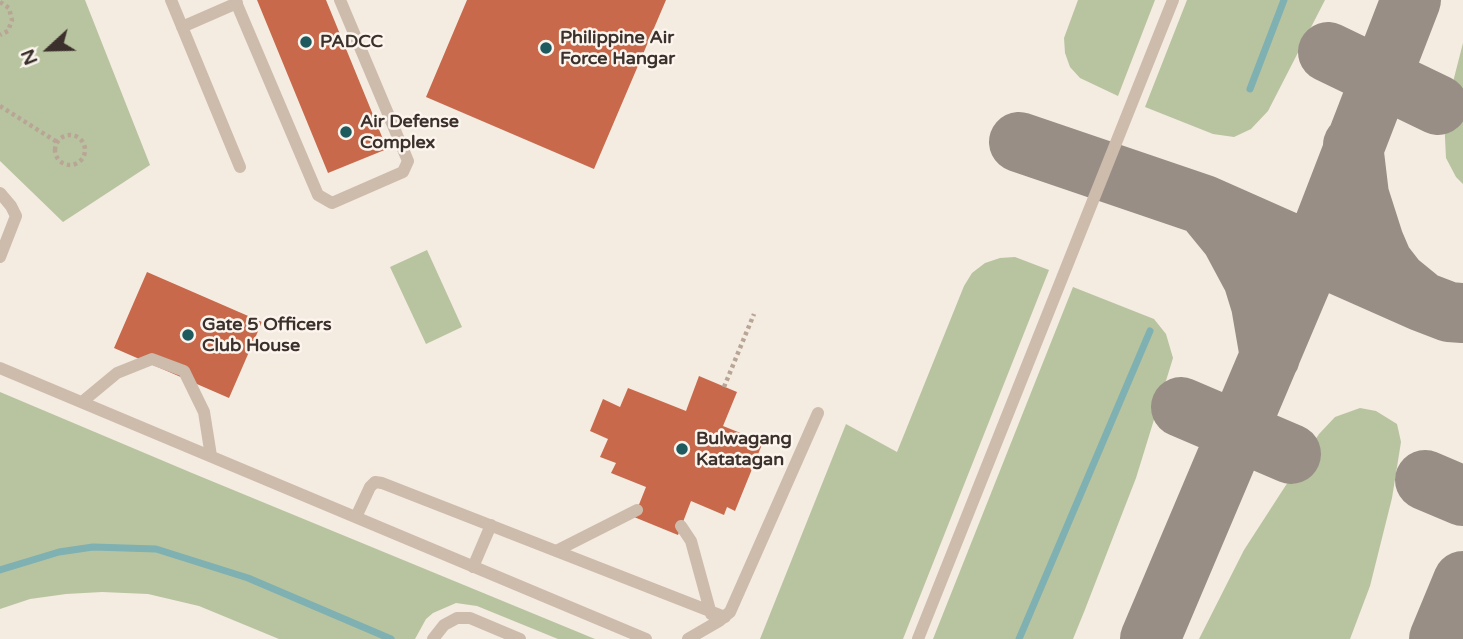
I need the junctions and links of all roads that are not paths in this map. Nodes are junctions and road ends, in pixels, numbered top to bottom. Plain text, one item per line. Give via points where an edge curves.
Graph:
1 (171, 0) edge
2 (340, 0) edge
3 (1173, 0) edge
4 (236, 2) edge
5 (182, 27) junction
6 (240, 167) dead end
7 (0, 193) edge
8 (0, 257) edge
9 (0, 368) edge
10 (82, 402) junction
11 (818, 413) dead end
12 (211, 456) junction
13 (637, 510) dead end
14 (356, 517) junction
15 (491, 525) junction
16 (681, 526) dead end
17 (556, 551) junction
18 (473, 566) junction
19 (711, 612) junction
20 (725, 617) junction
21 (701, 632) junction
22 (433, 639) edge
23 (520, 639) edge
24 (646, 639) edge
25 (688, 639) edge
26 (918, 639) edge

1 - 5 lane
2 - 4 lane via 408,161 403,172 332,203 318,195
3 - 26 lane
4 - 5 lane
5 - 6 lane
7 - 8 lane via 16,216
9 - 10 lane
10 - 12 lane
10 - 12 lane via 117,373 152,359 184,370 204,412
11 - 20 lane
12 - 14 lane
13 - 17 lane
14 - 15 lane via 370,486 382,482
14 - 18 lane
15 - 17 lane
15 - 18 lane
16 - 19 lane via 691,541
17 - 19 lane
18 - 24 lane
19 - 20 lane
19 - 21 lane via 710,622
20 - 21 lane
21 - 25 lane
22 - 23 lane via 457,618 470,618

